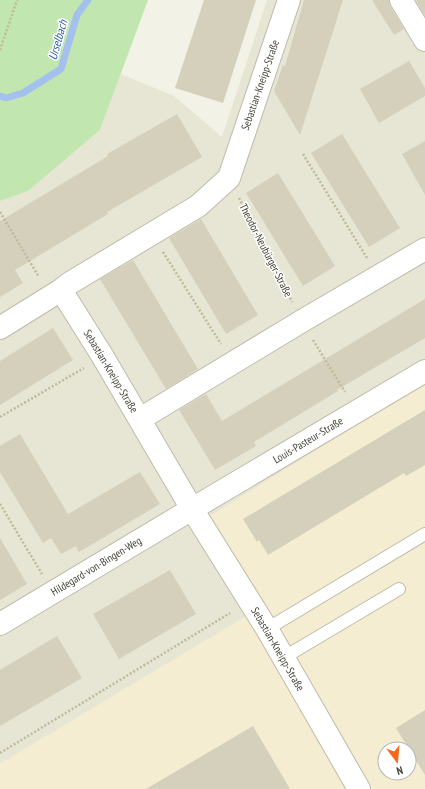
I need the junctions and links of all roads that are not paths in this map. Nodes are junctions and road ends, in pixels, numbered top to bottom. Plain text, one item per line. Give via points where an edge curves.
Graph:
1 (289, 0) edge
2 (401, 0) edge
3 (425, 40) edge
4 (425, 249) edge
5 (56, 293) junction
6 (0, 328) edge
7 (425, 371) edge
8 (140, 419) junction
9 (192, 509) junction
10 (425, 534) edge
11 (399, 589) dead end
12 (0, 624) edge
13 (267, 629) junction
14 (283, 658) junction
15 (359, 789) edge

1 - 5 street, Sebastian-Kneipp-Straße via 229,178 198,206
2 - 3 street
4 - 8 street
5 - 6 street
5 - 8 street, Sebastian-Kneipp-Straße via 103,357
7 - 9 street, Louis-Pasteur-Straße
8 - 9 street, Sebastian-Kneipp-Straße
9 - 12 street, Hildegard-von-Bingen-Weg
9 - 13 street, Sebastian-Kneipp-Straße
10 - 13 lane
11 - 14 lane
13 - 14 street, Sebastian-Kneipp-Straße
14 - 15 street, Sebastian-Kneipp-Straße

